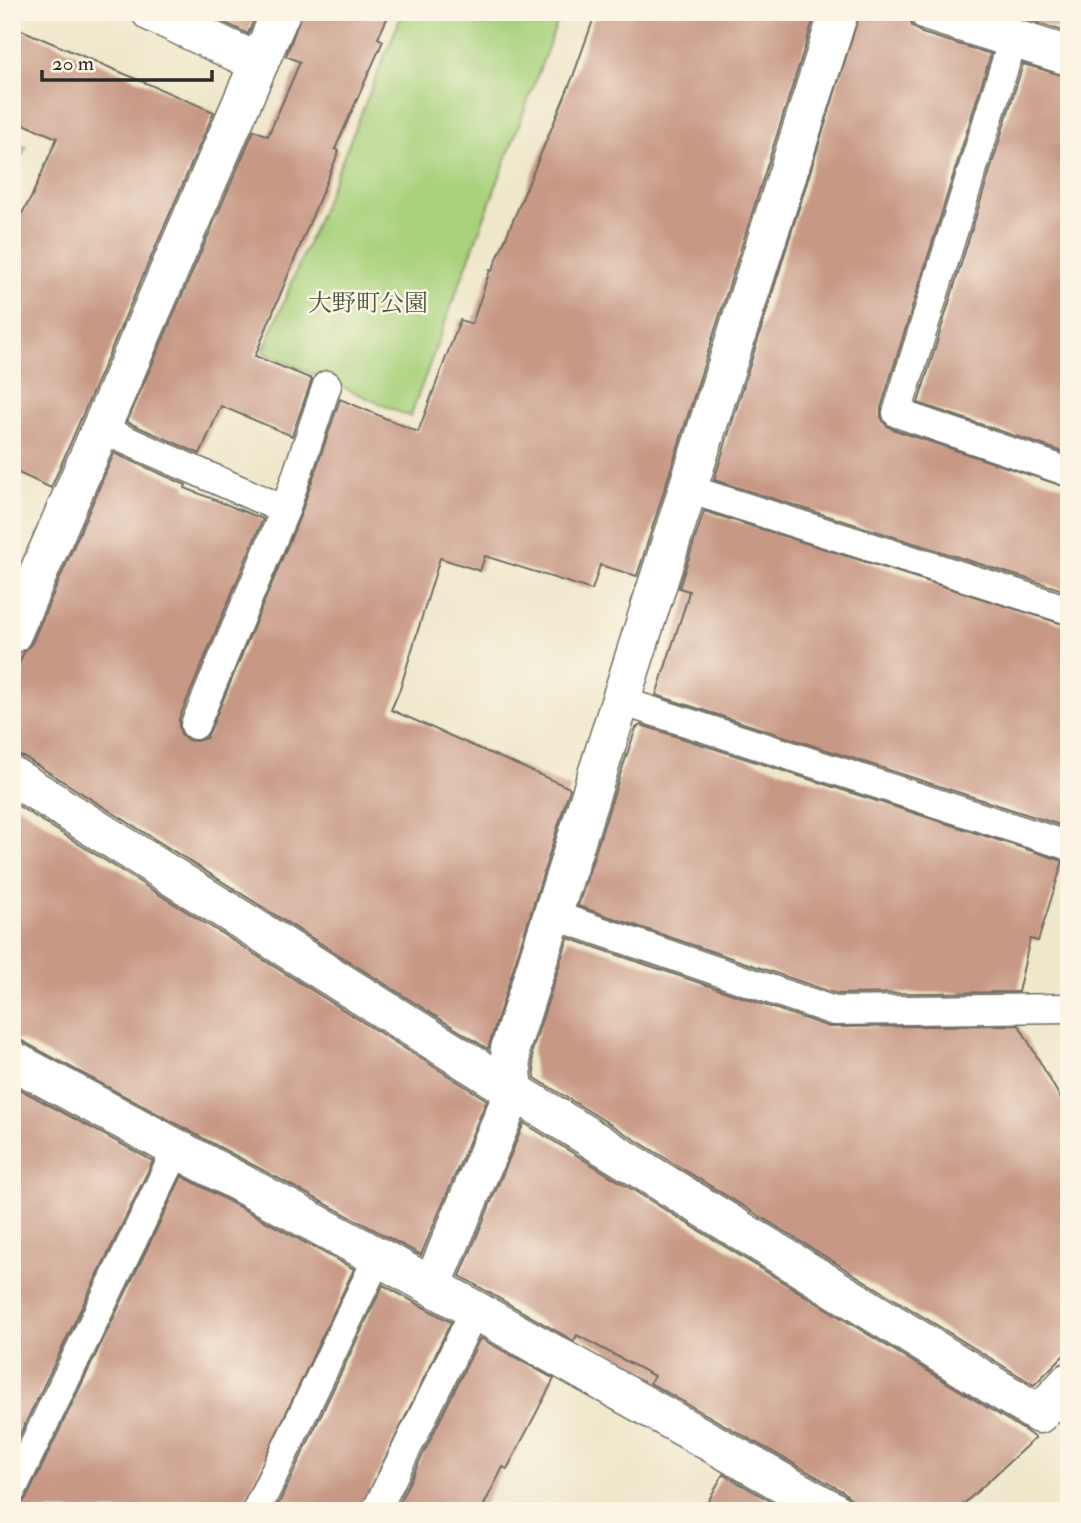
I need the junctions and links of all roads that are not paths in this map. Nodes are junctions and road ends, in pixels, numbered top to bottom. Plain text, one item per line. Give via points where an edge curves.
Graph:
1 (151, 12) edge
2 (281, 12) edge
3 (839, 12) edge
4 (929, 12) edge
5 (1013, 39) junction
6 (1069, 56) edge
7 (259, 63) junction
8 (327, 385) dead end
9 (101, 429) junction
10 (1069, 472) edge
11 (688, 489) junction
12 (285, 510) junction
13 (1069, 611) edge
14 (12, 634) edge
15 (621, 701) junction
16 (195, 725) dead end
17 (12, 776) edge
18 (1069, 846) edge
19 (553, 915) junction
20 (1069, 1008) edge
21 (12, 1060) edge
22 (514, 1091) junction
23 (177, 1149) junction
24 (378, 1256) junction
25 (432, 1286) junction
26 (475, 1310) junction
27 (1069, 1382) edge
28 (12, 1490) edge
29 (257, 1511) edge
30 (376, 1511) edge
31 (833, 1511) edge

1 - 7 street
2 - 7 street
3 - 11 street
4 - 5 street
5 - 6 street
5 - 10 lane via 897,413
7 - 9 street
8 - 12 lane
9 - 12 lane
9 - 14 street
11 - 13 lane
11 - 15 street
12 - 16 lane
15 - 18 lane
15 - 19 street
17 - 22 street
19 - 20 lane via 834,1011
19 - 22 street via 510,1049
21 - 23 street
22 - 25 street
22 - 27 street via 1039,1414
23 - 24 street
23 - 28 lane
24 - 25 street
24 - 29 lane
25 - 26 street
26 - 30 lane
26 - 31 street

